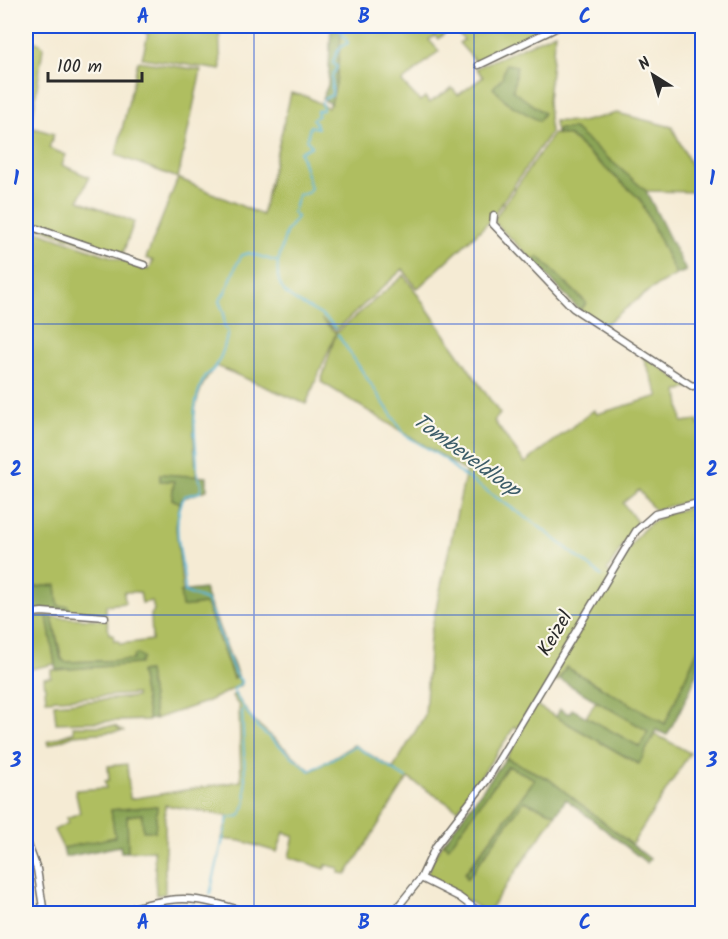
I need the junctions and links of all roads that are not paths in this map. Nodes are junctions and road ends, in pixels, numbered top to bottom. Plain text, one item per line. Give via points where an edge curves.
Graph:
1 (560, 26) edge
2 (479, 65) dead end
3 (494, 215) dead end
4 (26, 225) edge
5 (144, 265) dead end
6 (702, 384) edge
7 (702, 502) edge
8 (26, 614) edge
9 (105, 618) dead end
10 (26, 839) edge
11 (421, 878) junction
12 (44, 914) edge
13 (114, 914) edge
14 (252, 914) edge
15 (392, 914) edge
16 (482, 914) edge

1 - 2 street
3 - 6 street via 493,224 573,308 692,386
4 - 5 street
7 - 11 street, Keizel via 655,514 636,531 493,771 435,846
8 - 9 street
10 - 12 street via 37,869
11 - 15 street, Keizel
11 - 16 street
13 - 14 street via 175,897 202,898

